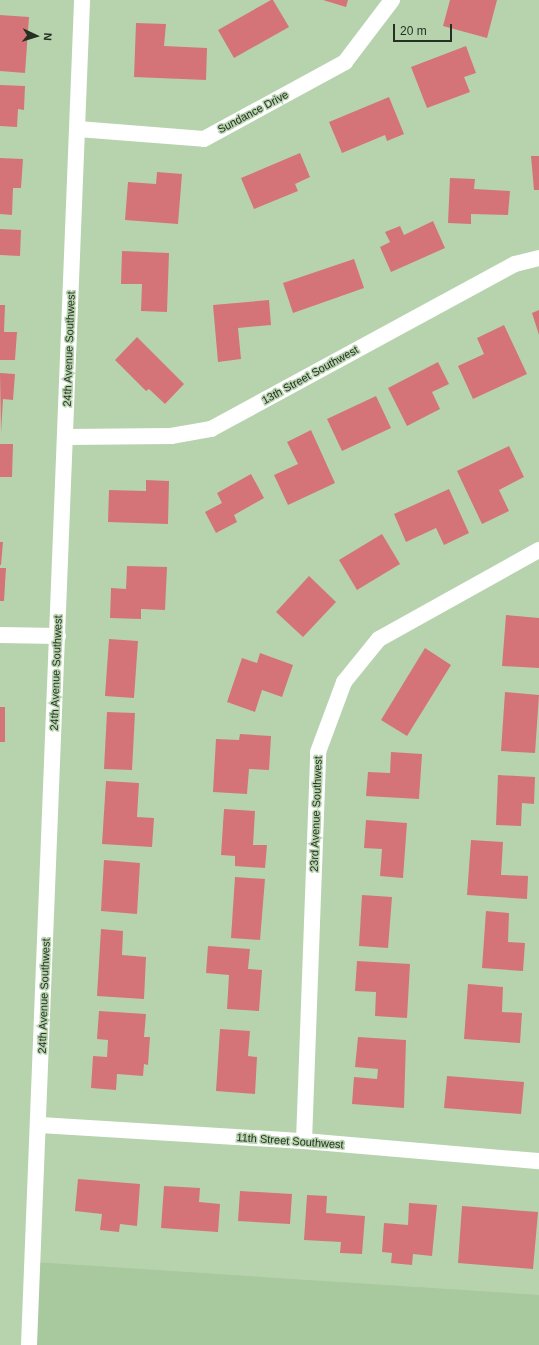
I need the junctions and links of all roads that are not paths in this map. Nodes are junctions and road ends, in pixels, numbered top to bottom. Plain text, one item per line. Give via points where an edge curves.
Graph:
1 (82, 0) edge
2 (392, 0) edge
3 (78, 129) junction
4 (539, 258) edge
5 (66, 437) junction
6 (539, 550) edge
7 (0, 635) edge
8 (58, 636) junction
9 (40, 1125) junction
10 (304, 1141) junction
11 (539, 1161) edge
12 (30, 1345) edge

1 - 3 street, 24th Avenue Southwest
2 - 3 street, Sundance Drive via 345,62 204,139
3 - 5 street, 24th Avenue Southwest
4 - 5 street, 13th Street Southwest via 515,264 211,429 171,436
5 - 8 street, 24th Avenue Southwest
6 - 10 street, 23rd Avenue Southwest via 379,639 344,682 318,752
7 - 8 street
8 - 9 street, 24th Avenue Southwest
9 - 10 street, 11th Street Southwest
9 - 12 street, 24th Avenue Southwest
10 - 11 street, 11th Street Southwest

